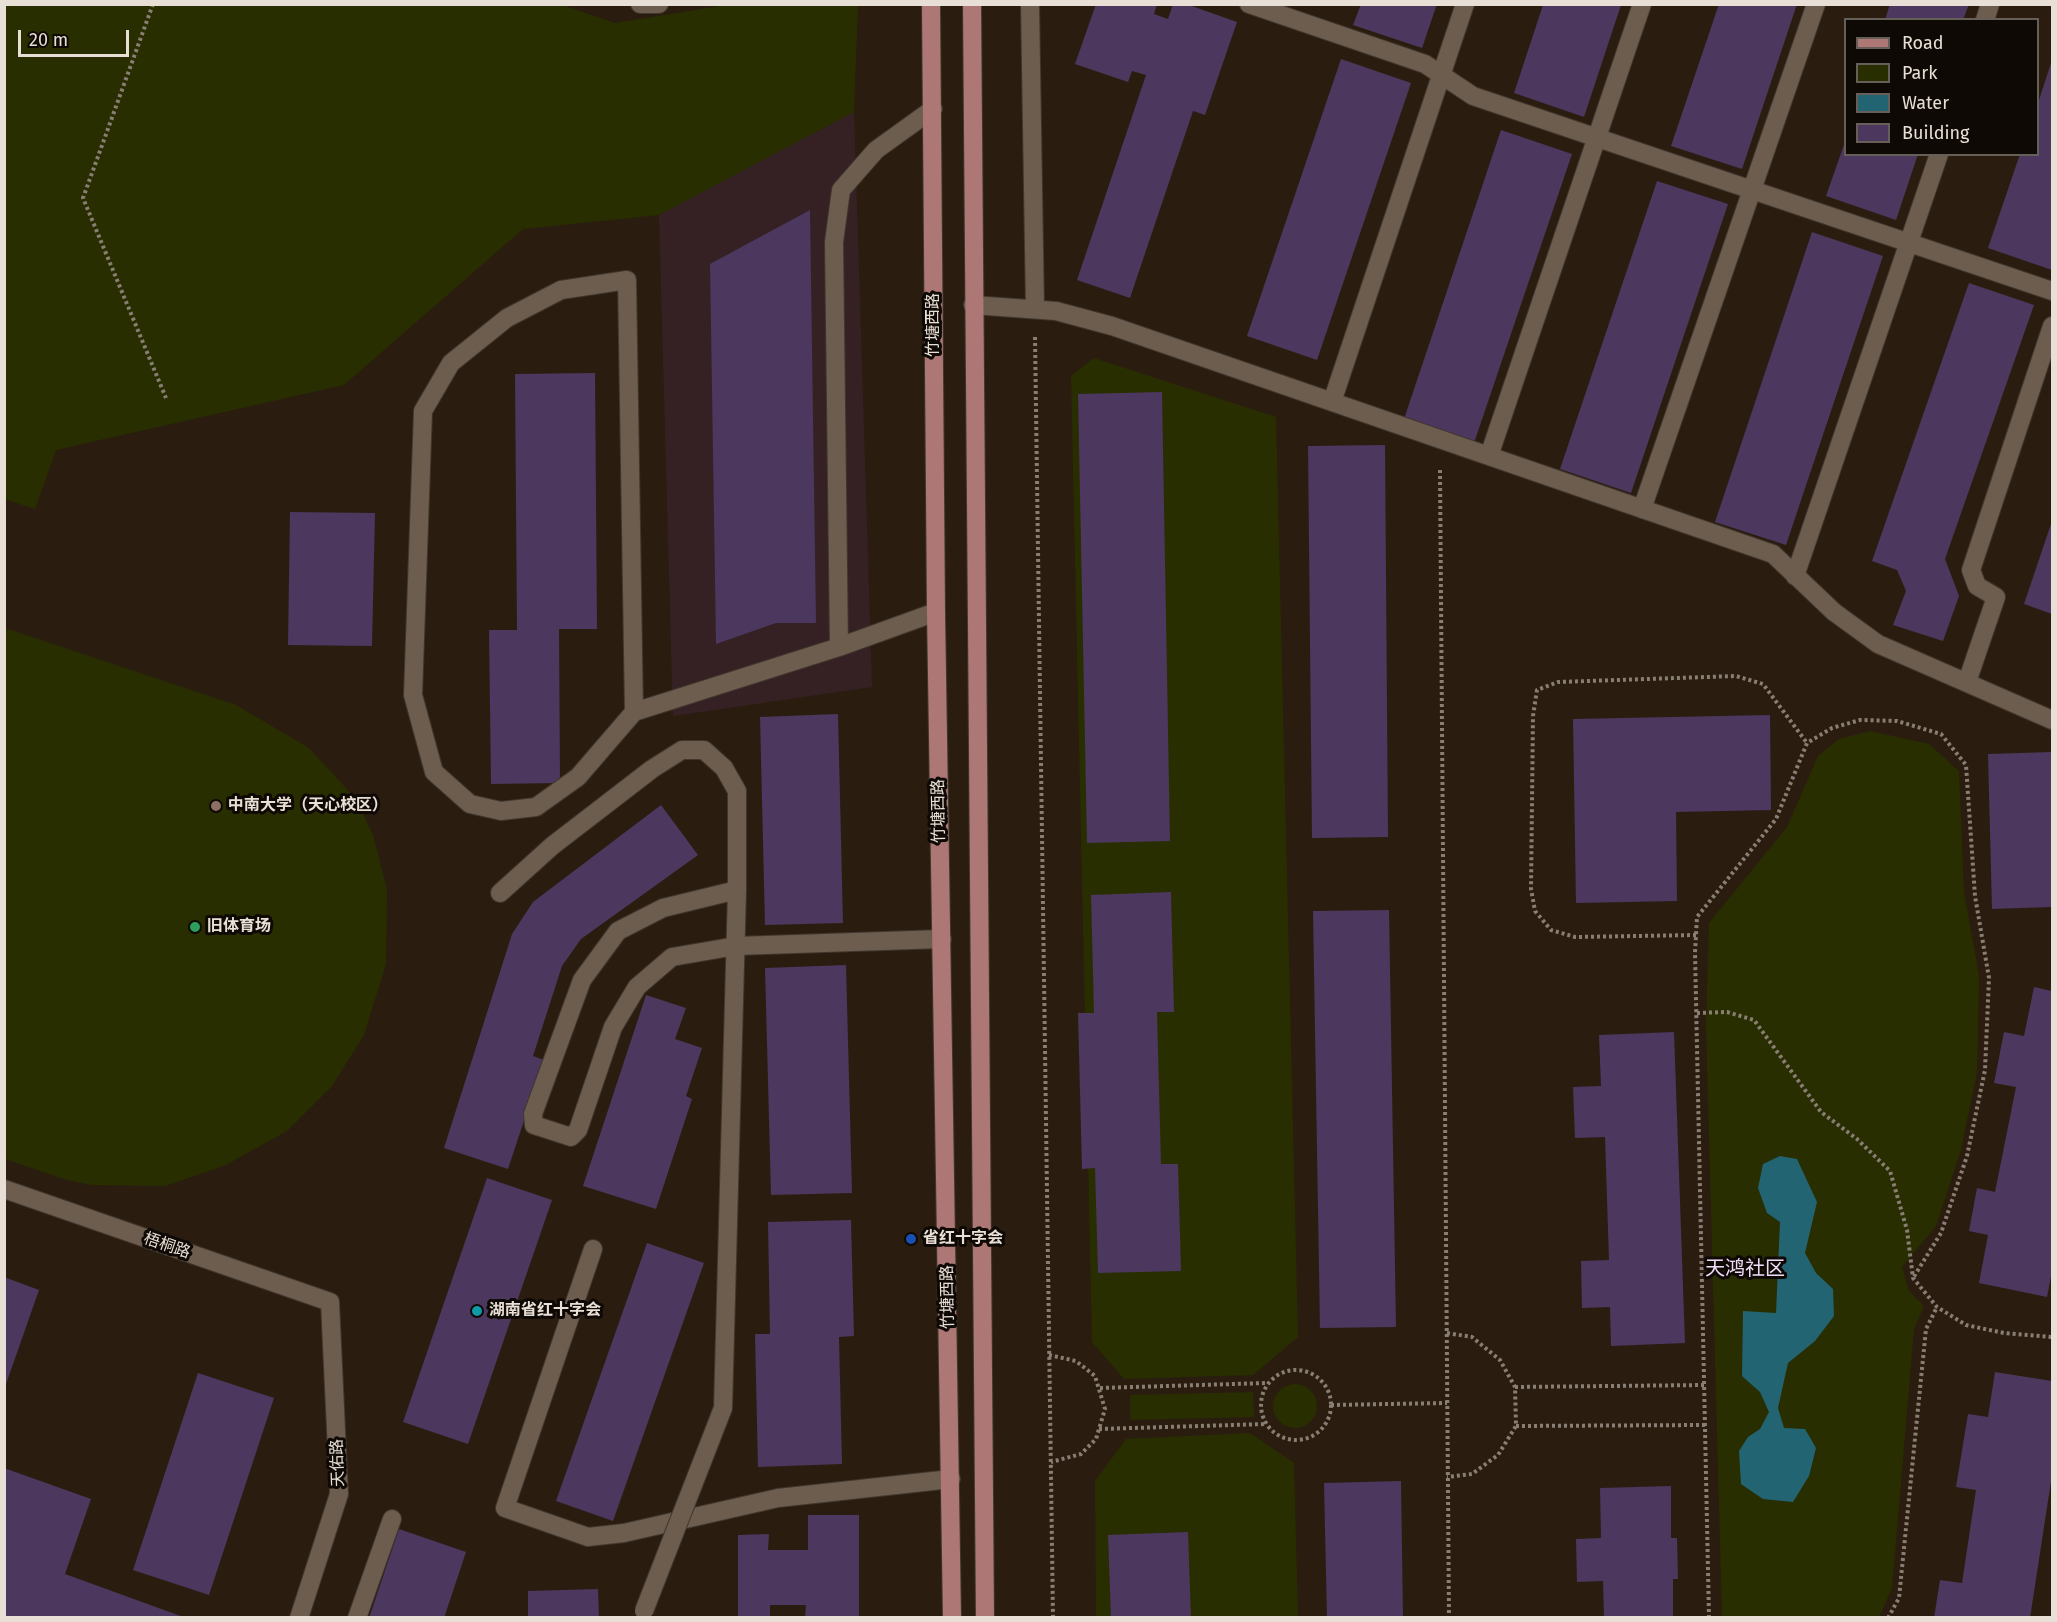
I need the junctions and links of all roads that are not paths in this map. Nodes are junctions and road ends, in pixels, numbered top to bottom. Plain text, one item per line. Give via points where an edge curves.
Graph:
1 (640, 4) edge
2 (659, 4) edge
3 (931, 4) edge
4 (972, 4) edge
5 (1030, 4) edge
6 (1249, 4) edge
7 (1465, 4) edge
8 (1642, 4) edge
9 (1816, 4) edge
10 (1441, 75) junction
11 (933, 109) junction
12 (1596, 137) junction
13 (1938, 156) edge
14 (1753, 190) junction
15 (1909, 243) junction
16 (2052, 291) edge
17 (973, 305) junction
18 (1035, 309) junction
19 (2052, 326) edge
20 (1332, 402) junction
21 (1489, 456) junction
22 (1642, 509) junction
23 (1795, 576) junction
24 (936, 612) junction
25 (839, 647) junction
26 (1967, 682) junction
27 (634, 712) junction
28 (2052, 720) edge
29 (737, 890) junction
30 (500, 893) dead end
31 (942, 939) junction
32 (736, 946) junction
33 (4, 1189) edge
34 (593, 1249) dead end
35 (330, 1302) joint
36 (951, 1479) junction
37 (392, 1519) dead end
38 (644, 1614) edge
39 (299, 1617) edge
40 (357, 1617) edge
41 (952, 1617) edge
42 (985, 1617) edge

1 - 2 street
3 - 11 main road, 竹塘西路
4 - 17 main road, 竹塘西路
5 - 18 street
6 - 10 street via 1425,64
7 - 10 street
8 - 12 street
9 - 14 street
10 - 12 street via 1473,96
10 - 20 street
11 - 24 main road, 竹塘西路
11 - 25 street via 876,150 842,190 834,242
12 - 14 street
12 - 21 street
13 - 15 street
14 - 15 street
14 - 22 street
15 - 16 street
15 - 23 street
17 - 18 street
17 - 42 main road, 竹塘西路
18 - 20 street via 1112,326
19 - 26 street via 1971,570 1977,586 1996,597
20 - 21 street
21 - 22 street
22 - 23 street via 1773,554
23 - 26 street via 1834,612 1878,644
24 - 25 street
24 - 31 main road, 竹塘西路
25 - 27 street
26 - 28 street
27 - 27 street via 578,777 536,807 501,811 470,804 434,772 413,695 423,411 451,363 507,318 561,290 627,280
29 - 30 street via 737,791 724,768 704,750 682,750 652,768 552,846
29 - 32 street
29 - 32 street via 663,908 618,931 582,980 533,1114 534,1125 571,1137 578,1130 613,1027 637,987 672,957
31 - 32 street
31 - 36 main road, 竹塘西路
32 - 38 street, bridge via 723,1408
33 - 35 street, 梧桐路
34 - 36 street via 505,1508 588,1537 624,1533 778,1498
35 - 39 street, 天佑路 via 339,1494
36 - 41 main road, 竹塘西路
37 - 40 street

